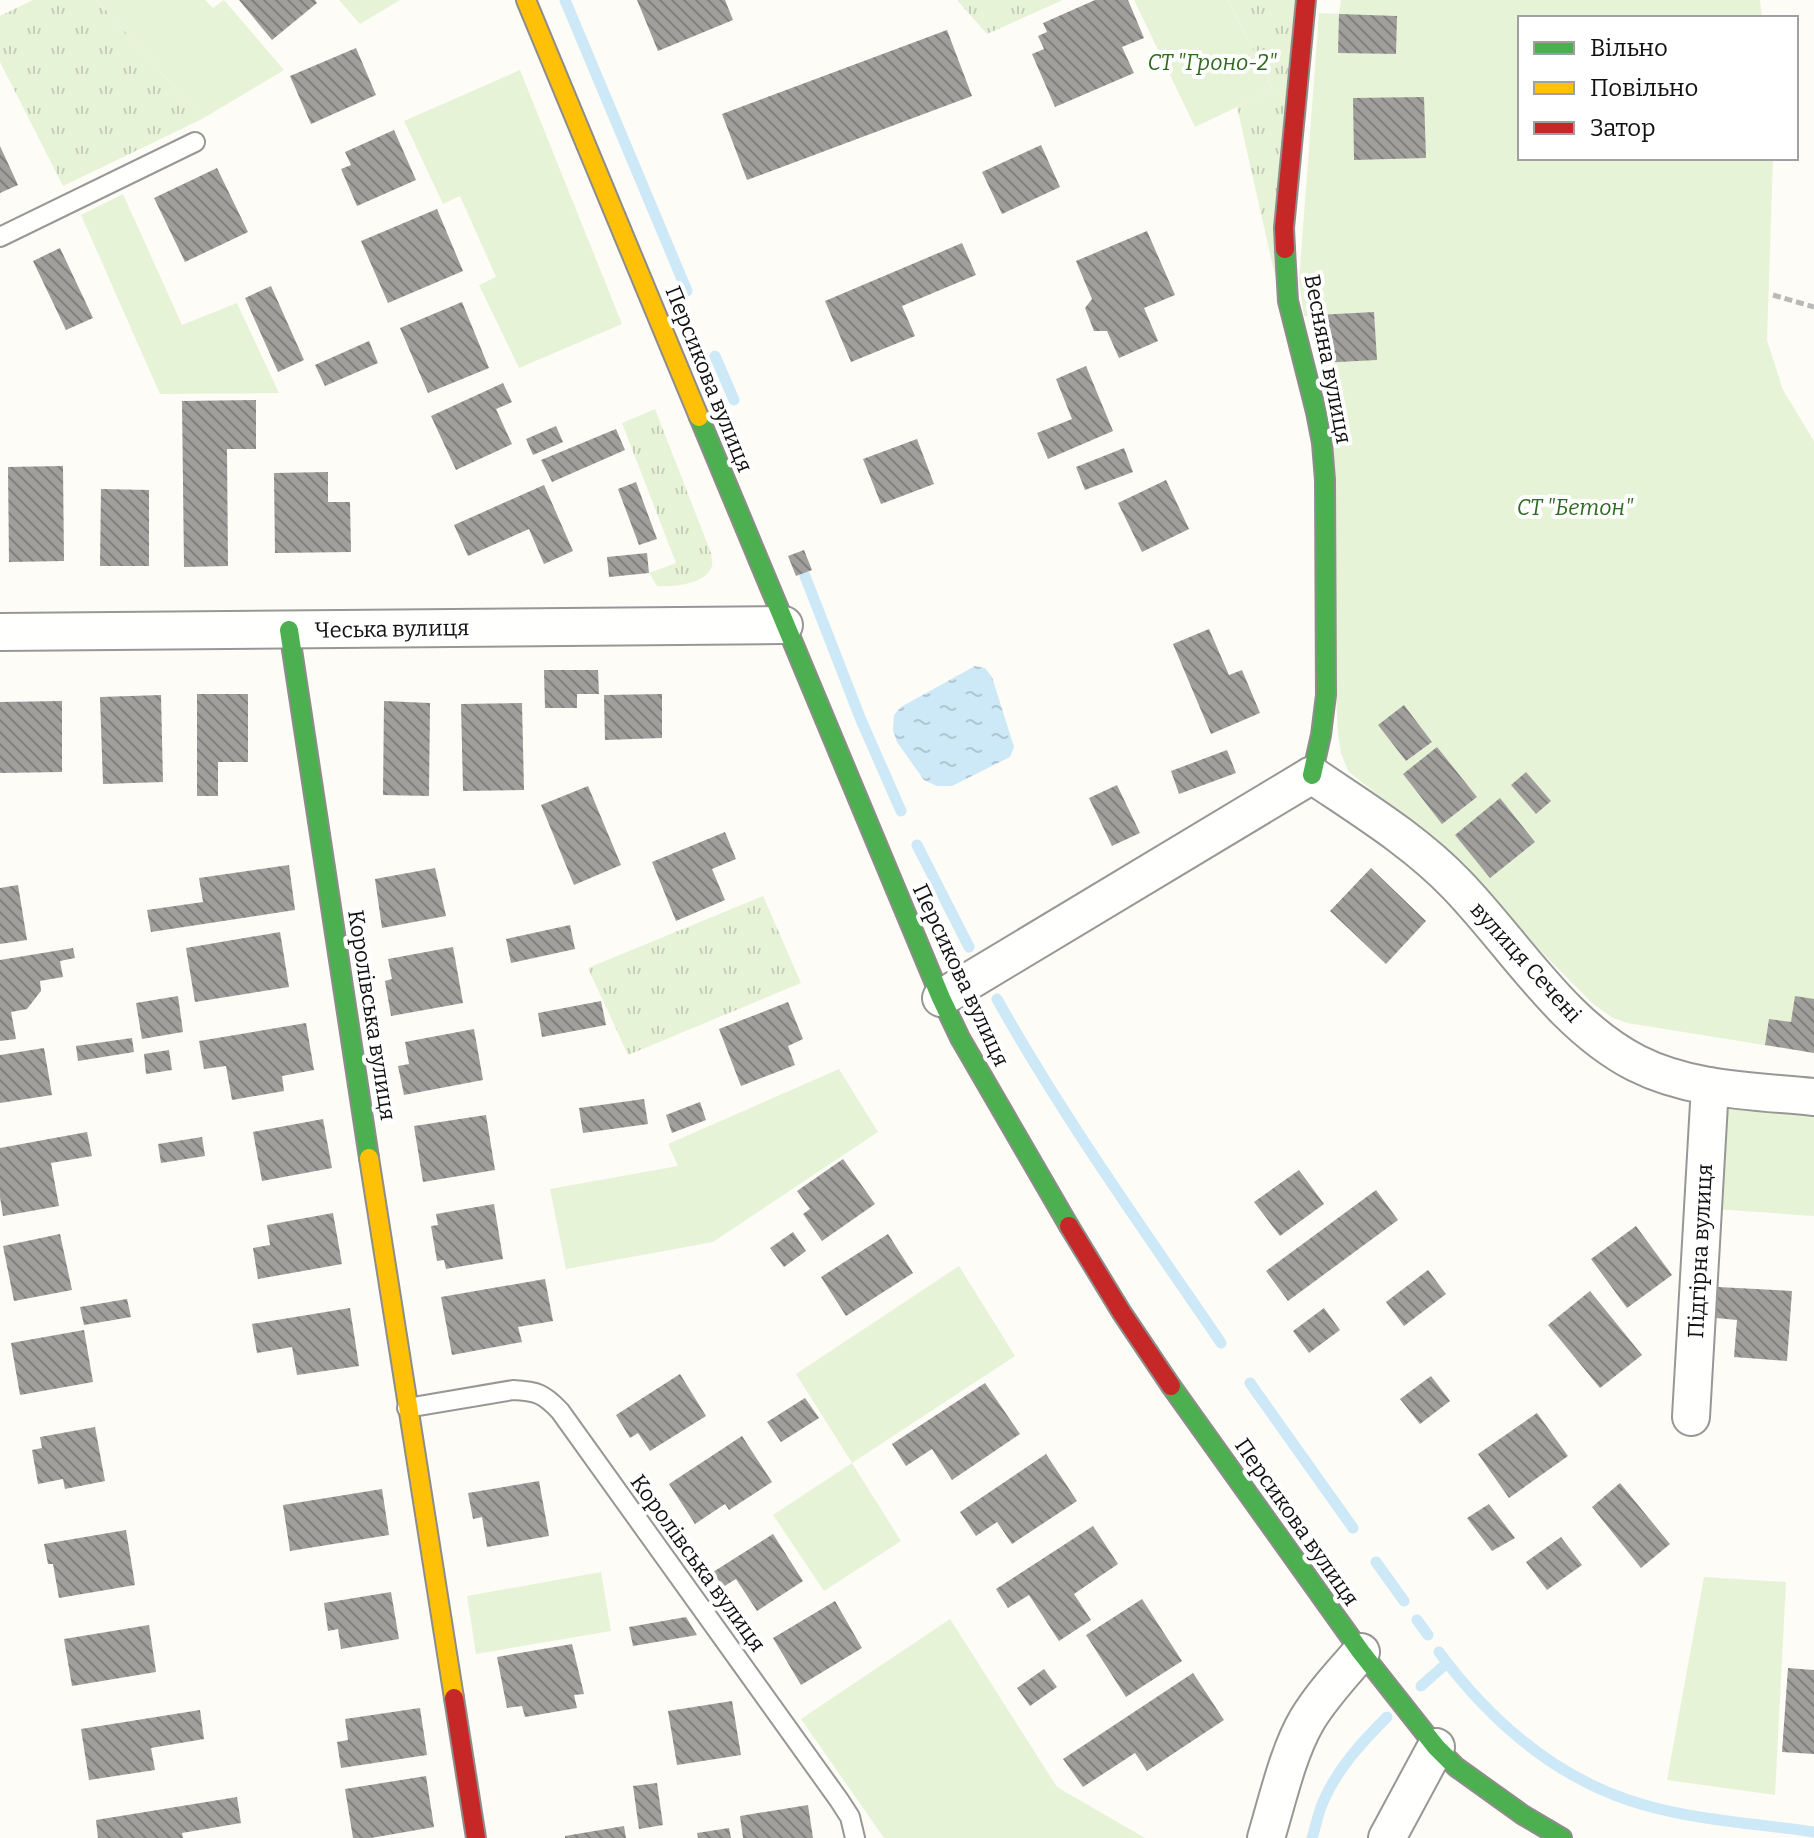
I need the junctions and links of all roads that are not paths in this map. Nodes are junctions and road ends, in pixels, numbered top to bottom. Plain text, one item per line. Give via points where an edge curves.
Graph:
1 (526, 0) edge
2 (1306, 0) edge
3 (195, 142) dead end
4 (0, 237) edge
5 (784, 625) junction
6 (289, 630) junction
7 (0, 632) edge
8 (1312, 775) junction
9 (941, 998) junction
10 (1710, 1086) junction
11 (1814, 1097) edge
12 (407, 1408) junction
13 (1691, 1417) dead end
14 (1361, 1652) junction
15 (1436, 1747) junction
16 (476, 1838) edge
17 (855, 1838) edge
18 (1266, 1838) edge
19 (1387, 1838) edge
20 (1562, 1838) edge

1 - 5 main road, Персикова вулиця
2 - 8 main road, Весняна вулиця via 1284,228 1288,301 1316,412 1325,480 1326,695
3 - 4 lane
5 - 6 street, Чеська вулиця
5 - 9 main road, Персикова вулиця
6 - 7 street, Чеська вулиця
6 - 12 main road, Королівська вулиця
8 - 9 street
8 - 10 street, вулиця Сечені via 1412,844 1457,884 1590,1033 1635,1062
9 - 14 main road, Персикова вулиця via 1122,1313
10 - 11 street, вулиця Сечені
10 - 13 street, Підгірна вулиця
12 - 16 main road, Королівська вулиця
12 - 17 lane, Королівська вулиця via 513,1390 546,1396 839,1800
14 - 15 main road, Персикова вулиця
14 - 18 street via 1305,1723
15 - 19 street
15 - 20 main road, Персикова вулиця via 1483,1787

